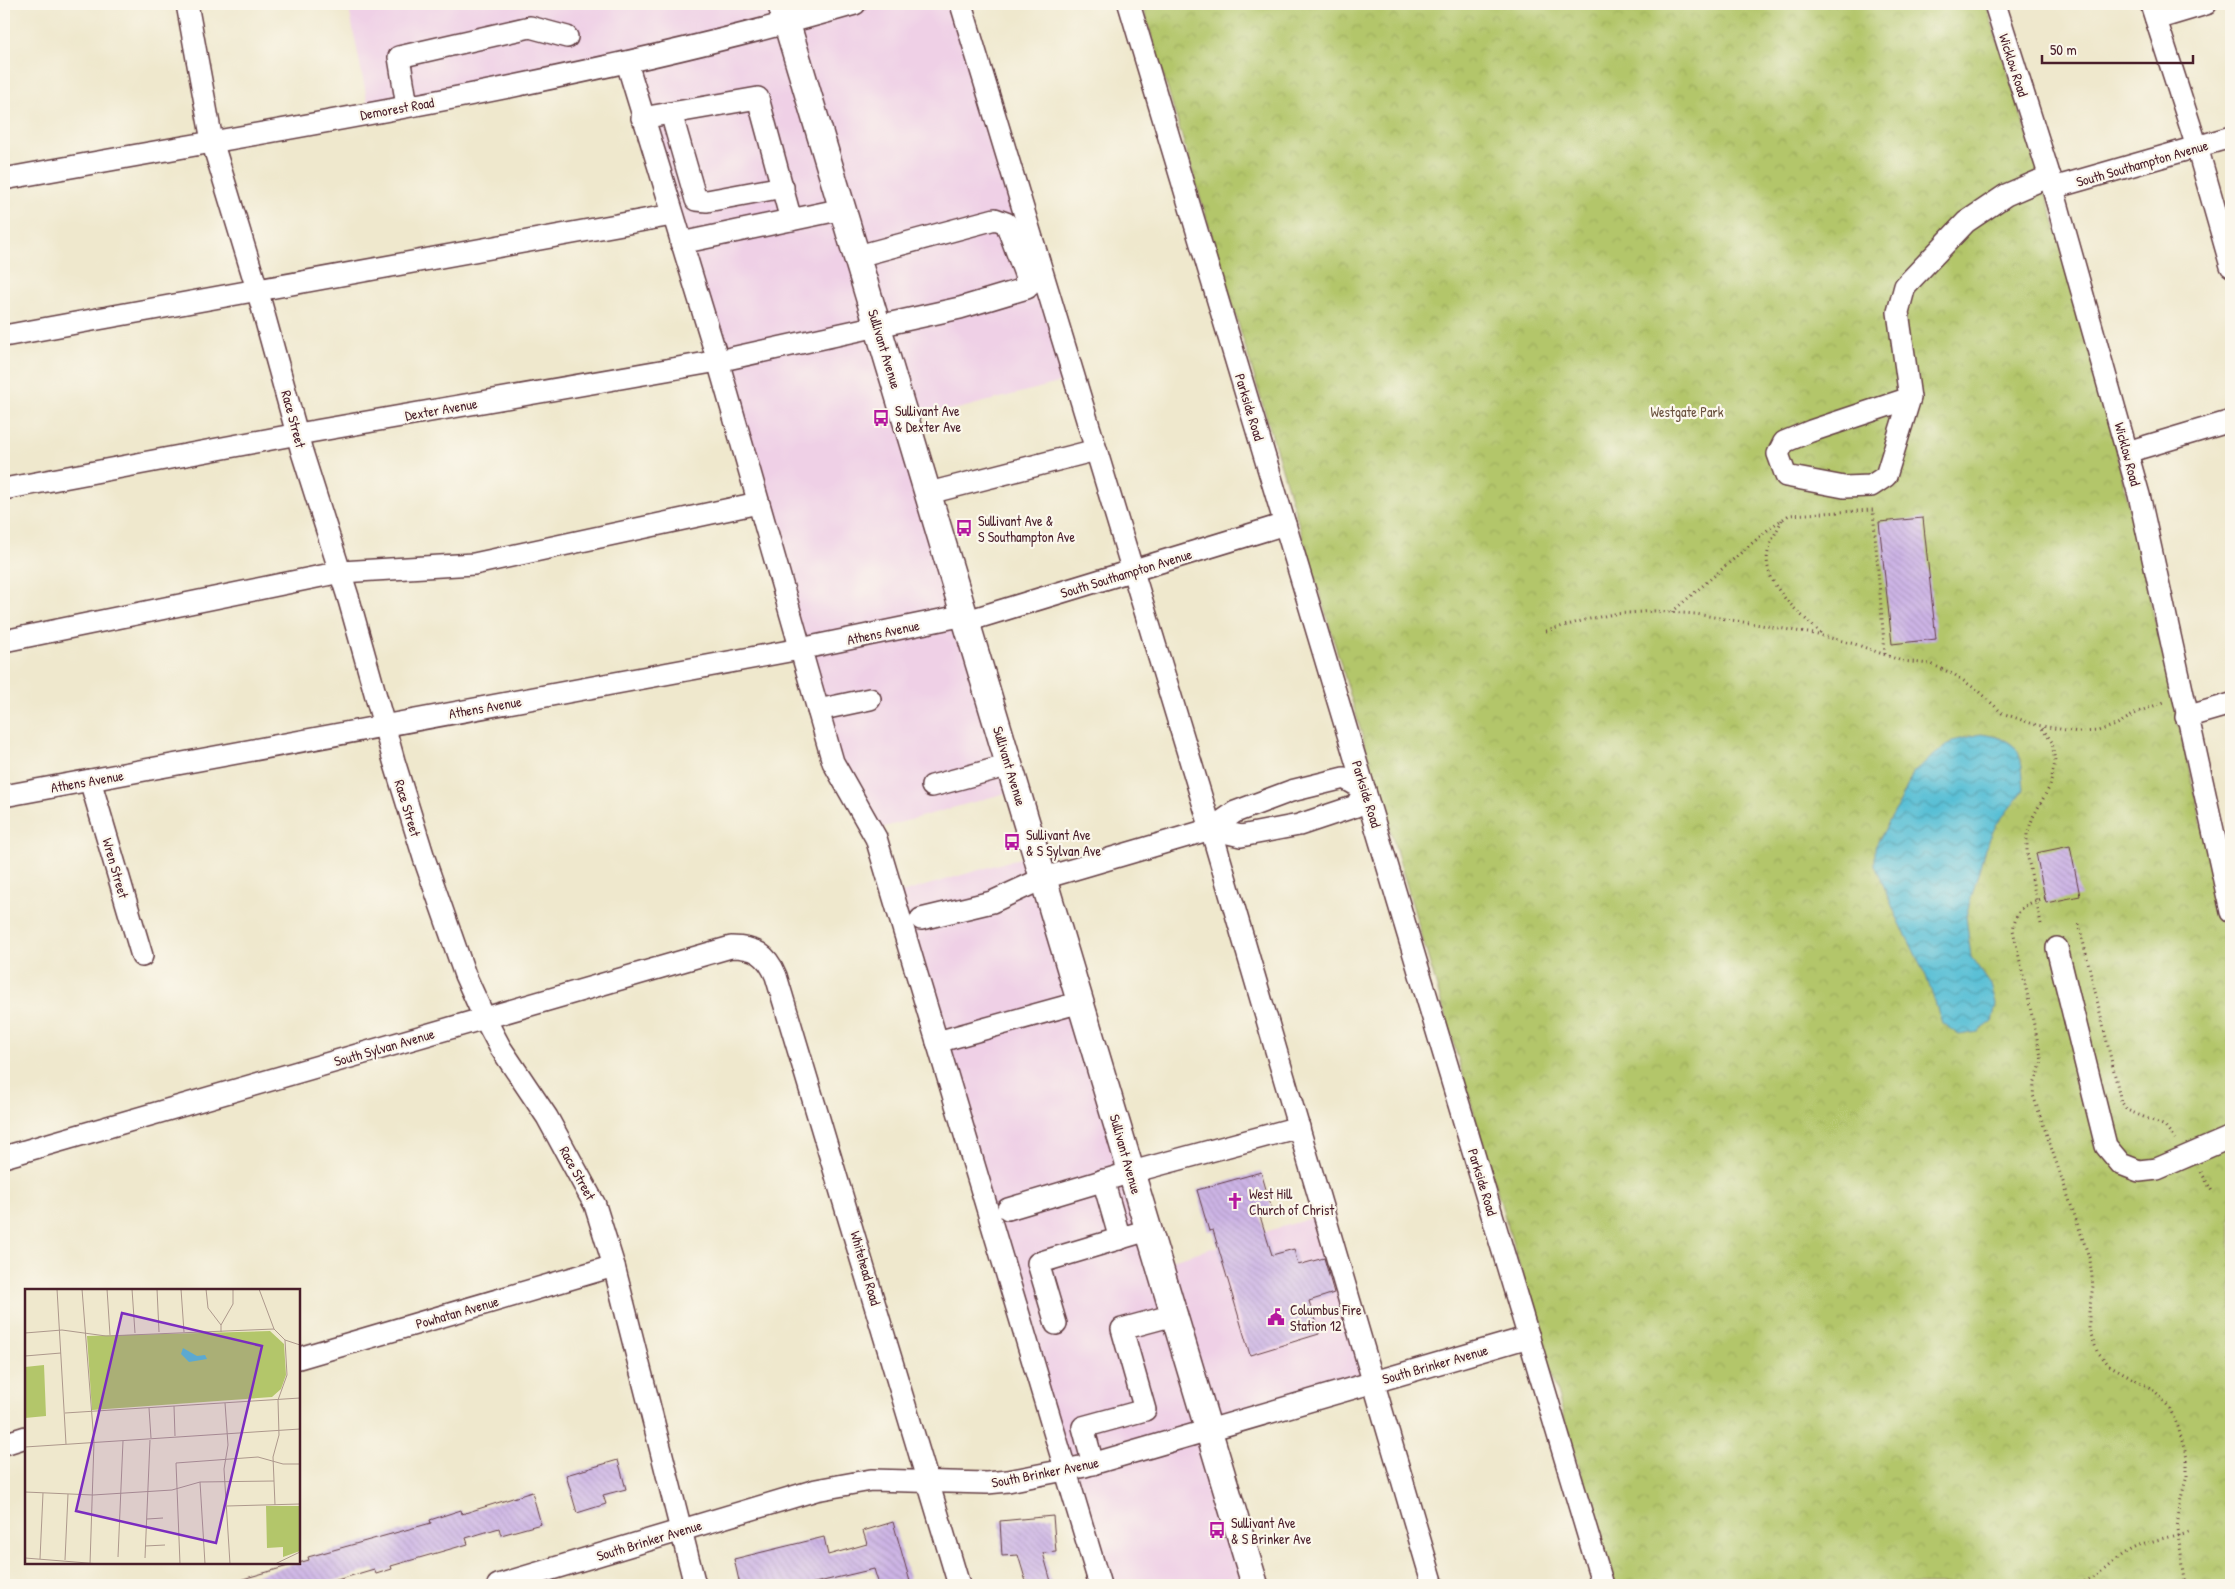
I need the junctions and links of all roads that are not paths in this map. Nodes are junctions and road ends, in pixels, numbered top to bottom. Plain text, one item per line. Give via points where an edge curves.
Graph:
1 (187, 4) edge
2 (855, 4) edge
3 (961, 4) edge
4 (1129, 4) edge
5 (1995, 4) edge
6 (2206, 4) edge
7 (2153, 11) edge
8 (784, 14) edge
9 (567, 37) dead end
10 (626, 63) junction
11 (407, 106) junction
12 (671, 113) junction
13 (642, 118) junction
14 (2231, 137) edge
15 (212, 141) junction
16 (2197, 147) junction
17 (4, 180) edge
18 (2051, 182) junction
19 (782, 187) junction
20 (707, 201) junction
21 (843, 209) junction
22 (672, 215) junction
23 (791, 220) junction
24 (719, 235) junction
25 (681, 243) junction
26 (858, 256) junction
27 (2231, 266) edge
28 (257, 289) junction
29 (878, 325) junction
30 (4, 336) edge
31 (718, 361) junction
32 (1910, 398) junction
33 (2231, 421) edge
34 (298, 434) junction
35 (1096, 450) junction
36 (2127, 452) junction
37 (4, 489) edge
38 (929, 494) junction
39 (758, 502) junction
40 (1285, 524) junction
41 (1132, 571) junction
42 (341, 572) junction
43 (966, 618) junction
44 (4, 641) edge
45 (800, 649) junction
46 (870, 699) dead end
47 (2231, 704) edge
48 (818, 710) junction
49 (2186, 717) junction
50 (384, 725) junction
51 (1010, 765) junction
52 (90, 780) junction
53 (932, 786) dead end
54 (1366, 790) junction
55 (4, 796) edge
56 (1211, 829) junction
57 (1044, 878) junction
58 (2231, 912) edge
59 (921, 919) dead end
60 (2057, 948) dead end
61 (764, 955) joint
62 (142, 956) dead end
63 (1081, 1002) junction
64 (484, 1018) junction
65 (937, 1042) junction
66 (1299, 1127) junction
67 (2231, 1137) edge
68 (4, 1157) edge
69 (1132, 1172) junction
70 (1103, 1180) junction
71 (1008, 1209) dead end
72 (1148, 1230) junction
73 (1120, 1239) junction
74 (614, 1266) junction
75 (1174, 1315) junction
76 (1056, 1324) dead end
77 (1529, 1337) junction
78 (300, 1358) edge
79 (1373, 1382) junction
80 (1208, 1429) junction
81 (25, 1438) edge
82 (4, 1444) edge
83 (1094, 1464) junction
84 (1065, 1470) junction
85 (928, 1481) junction
86 (682, 1530) junction
87 (498, 1585) edge
88 (695, 1585) edge
89 (959, 1585) edge
90 (1100, 1585) edge
91 (1255, 1585) edge
92 (1433, 1585) edge
93 (1603, 1585) edge

1 - 15 street, Race Street
2 - 8 street, Demorest Road
3 - 35 street
4 - 40 street, Parkside Road
5 - 18 street, Wicklow Road
6 - 7 street
7 - 16 street
8 - 10 street, Demorest Road
8 - 21 main road, Sullivant Avenue
9 - 11 street via 530,27 399,57
10 - 11 street, Demorest Road
10 - 13 street
11 - 15 street, Demorest Road
12 - 13 street
12 - 19 street via 758,98
12 - 20 street via 696,200
13 - 22 street
14 - 16 street, South Southampton Avenue
15 - 17 street, Demorest Road
15 - 28 street, Race Street
16 - 18 street, South Southampton Avenue
16 - 27 street
18 - 32 street, South Southampton Avenue via 2006,194 1966,222 1905,286 1898,312
18 - 36 street, Wicklow Road
19 - 20 street
19 - 23 street
20 - 24 street
21 - 23 street
21 - 26 main road, Sullivant Avenue
22 - 25 street
22 - 28 street
23 - 24 street
24 - 25 street
25 - 31 street
26 - 29 main road, Sullivant Avenue
26 - 29 street, Dexter Avenue via 995,219 1006,223 1024,274 1026,288 960,308
28 - 30 street
28 - 34 street, Race Street
29 - 31 street, Dexter Avenue
29 - 38 main road, Sullivant Avenue
31 - 34 street, Dexter Avenue
31 - 39 street
32 - 32 street via 1886,476 1871,486 1844,487 1786,476 1778,454 1784,442
33 - 36 street
34 - 37 street, Dexter Avenue
34 - 42 street, Race Street
35 - 38 street
35 - 41 street
36 - 49 street, Wicklow Road
38 - 43 main road, Sullivant Avenue
39 - 42 street via 474,564
39 - 45 street
40 - 41 street, South Southampton Avenue
40 - 54 street, Parkside Road
41 - 43 street, South Southampton Avenue
41 - 56 street
42 - 44 street
42 - 50 street, Race Street
43 - 45 street, Athens Avenue
43 - 51 main road, Sullivant Avenue
45 - 48 street
45 - 50 street, Athens Avenue
46 - 48 street
47 - 49 street
48 - 65 street via 833,762 876,838
49 - 58 street, Wicklow Road
50 - 52 street, Athens Avenue
50 - 64 street, Race Street via 424,858 465,975
51 - 53 street
51 - 57 main road, Sullivant Avenue
52 - 55 street, Athens Avenue
52 - 62 street, Wren Street
54 - 56 street via 1356,806 1299,825 1241,836
54 - 56 street via 1344,778 1291,791 1235,812
54 - 77 street, Parkside Road
56 - 57 street
56 - 66 street
57 - 59 street via 992,902
57 - 63 main road, Sullivant Avenue
60 - 67 street via 2106,1146 2121,1164 2139,1171 2157,1169
61 - 64 street, South Sylvan Avenue via 754,949 731,947
61 - 85 street, Whitehead Road via 776,976
63 - 65 street
63 - 69 main road, Sullivant Avenue
64 - 68 street, South Sylvan Avenue
64 - 74 street, Race Street via 547,1117 595,1204
65 - 84 street
66 - 69 street
66 - 79 street
69 - 70 street
69 - 72 main road, Sullivant Avenue
70 - 71 street
70 - 73 street
72 - 73 street
72 - 75 main road, Sullivant Avenue
73 - 76 street via 1038,1263
74 - 78 street, Powhatan Avenue
74 - 86 street, Race Street
75 - 80 main road, Sullivant Avenue
75 - 83 street via 1122,1329 1145,1410 1083,1428
77 - 79 street, South Brinker Avenue
77 - 93 street, Parkside Road
79 - 80 street, South Brinker Avenue
79 - 92 street
80 - 83 street, South Brinker Avenue
80 - 91 main road, Sullivant Avenue
81 - 82 street
83 - 84 street, South Brinker Avenue
84 - 85 street, South Brinker Avenue via 987,1483
84 - 90 street
85 - 86 street, South Brinker Avenue via 871,1480 816,1490
85 - 89 street, Whitehead Road
86 - 87 street, South Brinker Avenue
86 - 88 street, Race Street

